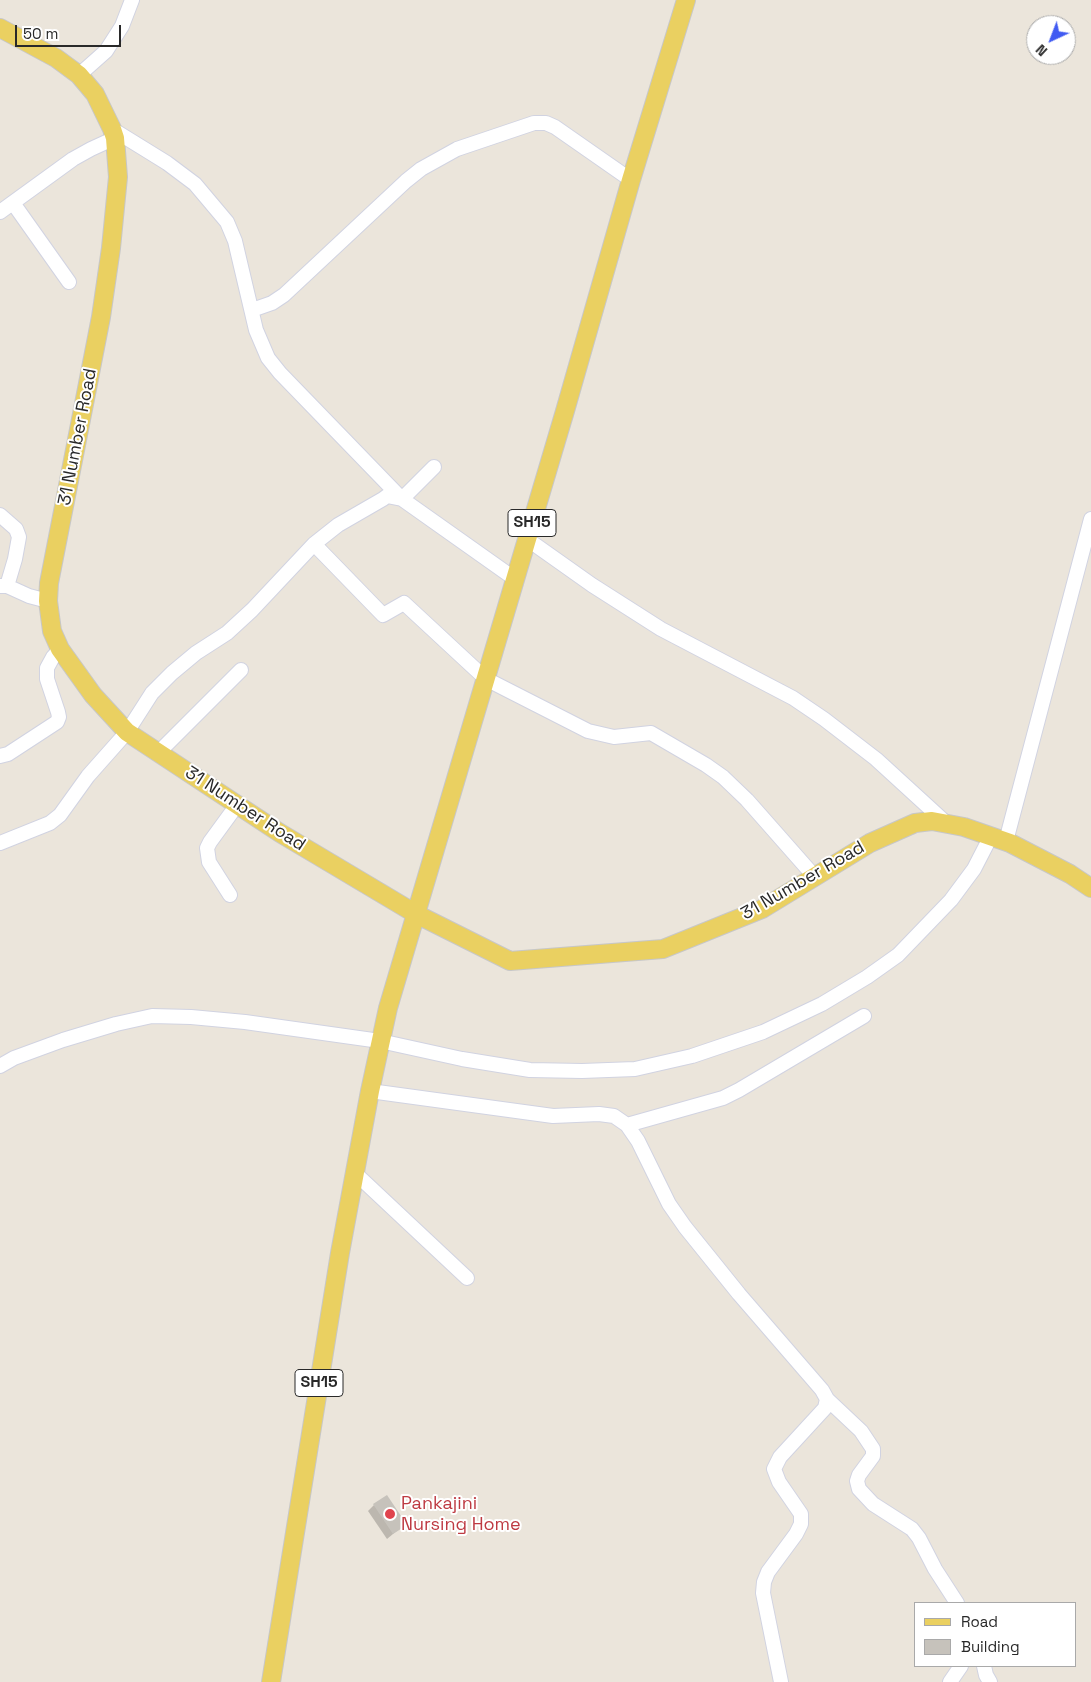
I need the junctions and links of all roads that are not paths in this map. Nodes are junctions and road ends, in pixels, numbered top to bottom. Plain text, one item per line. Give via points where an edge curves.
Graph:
1 (132, 0) edge
2 (686, 0) edge
3 (0, 28) edge
4 (79, 76) junction
5 (114, 134) junction
6 (631, 180) junction
7 (13, 203) junction
8 (0, 212) edge
9 (69, 282) dead end
10 (252, 310) junction
11 (434, 467) dead end
12 (402, 499) junction
13 (0, 515) edge
14 (1091, 518) edge
15 (527, 540) junction
16 (314, 544) junction
17 (515, 579) junction
18 (4, 586) edge
19 (48, 601) junction
20 (60, 648) junction
21 (241, 670) dead end
22 (486, 679) junction
23 (127, 732) junction
24 (158, 753) junction
25 (0, 756) edge
26 (237, 805) junction
27 (946, 823) junction
28 (1007, 842) junction
29 (0, 843) edge
30 (814, 876) junction
31 (1091, 888) edge
32 (230, 895) dead end
33 (416, 914) junction
34 (864, 1016) dead end
35 (380, 1044) junction
36 (0, 1066) edge
37 (370, 1088) junction
38 (627, 1125) junction
39 (355, 1173) junction
40 (467, 1278) dead end
41 (827, 1399) junction
42 (956, 1602) edge
43 (960, 1667) edge
44 (984, 1667) edge
45 (271, 1682) edge
46 (781, 1682) edge
47 (950, 1682) edge
48 (990, 1682) edge

1 - 4 street via 122,26 106,51
2 - 6 main road, SH15
3 - 4 main road, 31 Number Road via 56,58
4 - 5 main road, 31 Number Road via 95,94
5 - 7 street
5 - 10 street via 167,163 195,184 227,222 235,241
5 - 19 main road, 31 Number Road via 118,177 111,248
6 - 10 street via 546,123 534,123 457,149 406,181 284,295
6 - 15 main road, SH15
7 - 8 street
7 - 9 street
10 - 12 street via 256,330 268,358
11 - 12 street
12 - 16 street via 382,498
12 - 17 street
13 - 18 street via 16,529 19,537 15,559
14 - 28 street
15 - 17 main road, SH15
15 - 27 street via 661,629 801,704 876,759
16 - 22 street via 383,615 404,603
16 - 23 street via 252,610 172,673 152,694
17 - 22 main road, SH15
18 - 19 street
19 - 20 main road, 31 Number Road via 52,632
20 - 23 main road, 31 Number Road via 93,695
20 - 25 street via 47,668 47,680 59,717 8,754
21 - 24 street
22 - 30 street via 588,731 614,737 652,732 706,764 734,787
22 - 33 main road, SH15
23 - 24 main road, 31 Number Road
23 - 29 street via 88,776 60,815 44,826
24 - 26 main road, 31 Number Road
26 - 32 street via 207,848 209,862
26 - 33 main road, 31 Number Road
27 - 28 main road, 31 Number Road
27 - 30 main road, 31 Number Road via 932,821 900,828
28 - 31 main road, 31 Number Road
28 - 35 street via 974,869 951,900 898,955 867,977 822,1004 763,1032 701,1053 635,1070 582,1072 530,1070
30 - 33 main road, 31 Number Road via 762,908 663,949 510,961
33 - 35 main road, SH15
34 - 38 street via 723,1098
35 - 36 street via 245,1022 152,1016 63,1040
35 - 37 main road, SH15
37 - 38 street via 553,1116 614,1116
37 - 39 main road, SH15
38 - 41 street via 669,1204 685,1227
39 - 40 street
39 - 45 main road, SH15
41 - 42 street via 861,1432 873,1449 873,1456 859,1475 859,1489 873,1504 912,1529
41 - 46 street via 825,1408 780,1457 774,1469 801,1514 796,1534 764,1582 763,1593
43 - 47 street
44 - 48 street

